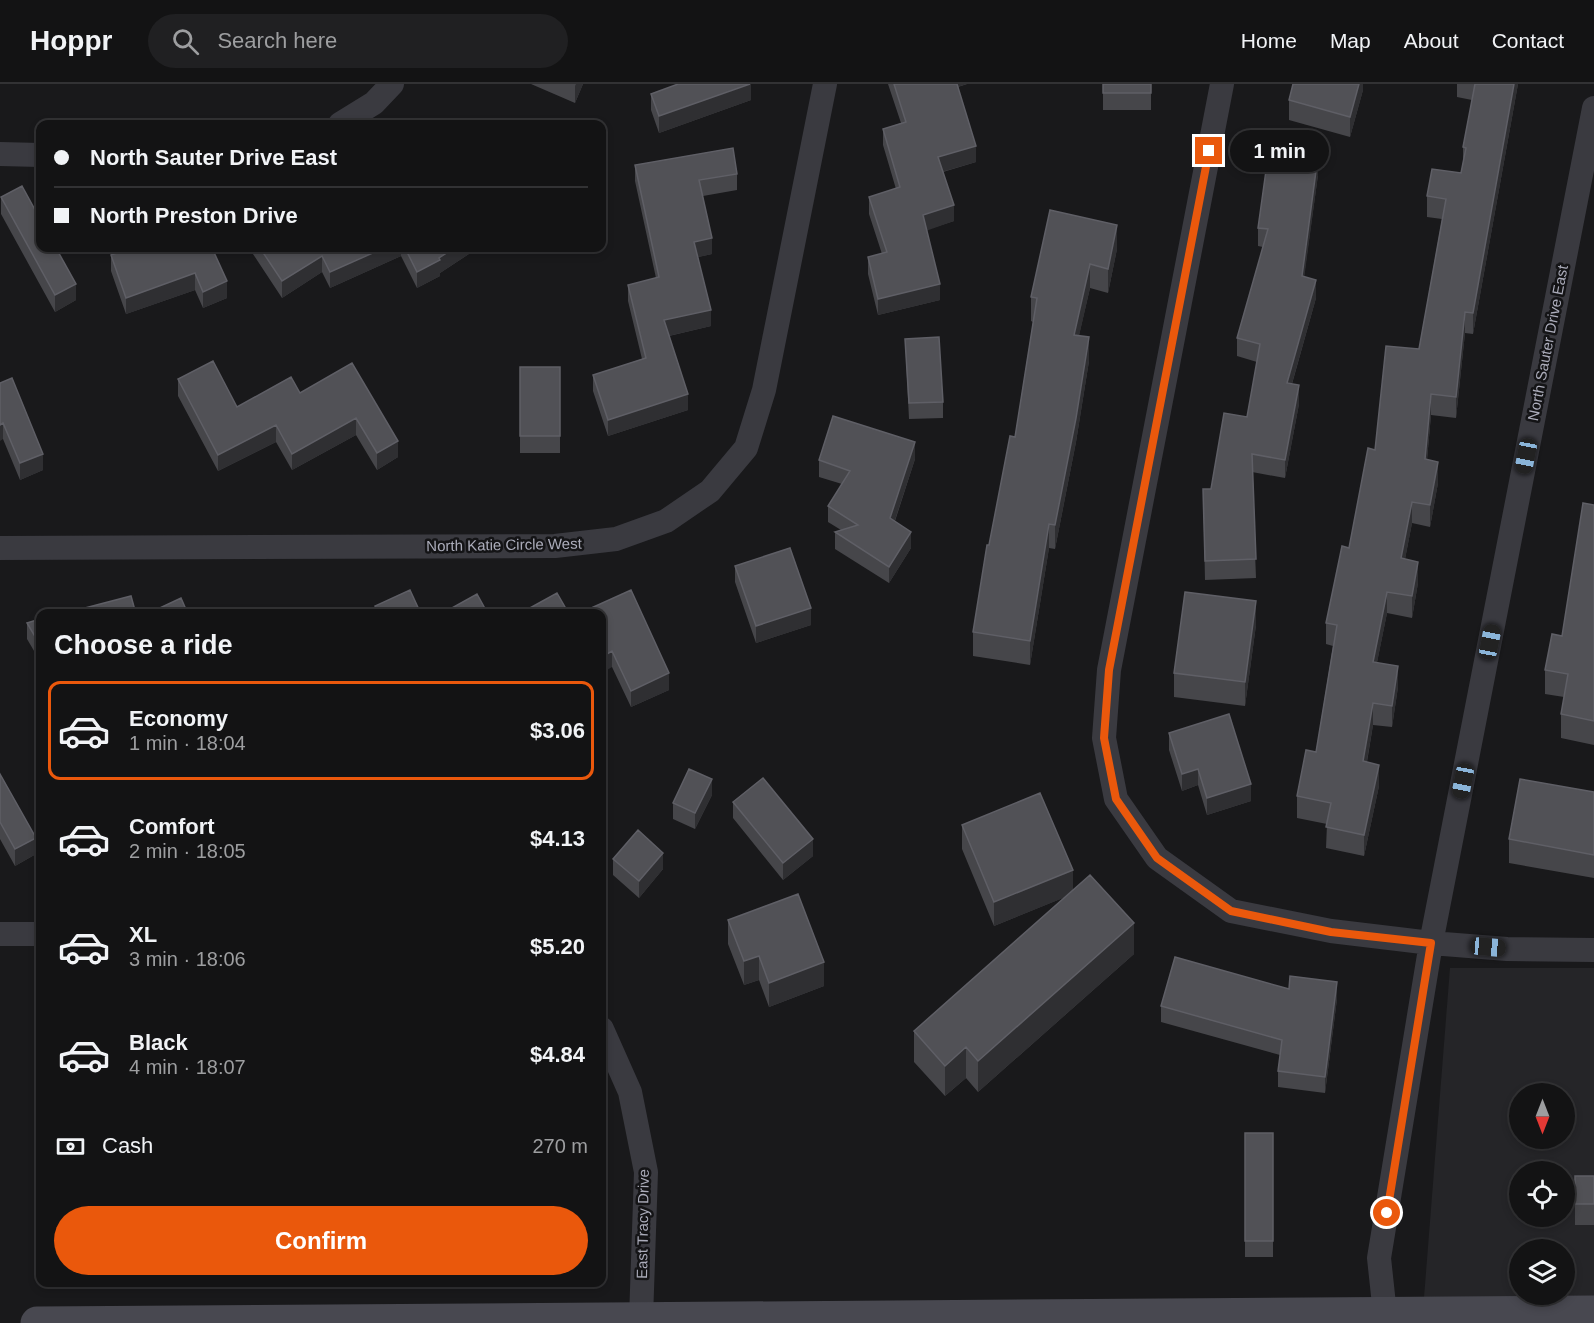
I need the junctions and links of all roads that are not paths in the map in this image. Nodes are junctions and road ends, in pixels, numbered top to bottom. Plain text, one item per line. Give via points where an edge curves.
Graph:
1 (392, 84) edge
2 (825, 84) edge
3 (1222, 84) edge
4 (1594, 108) edge
5 (346, 120) edge
6 (0, 154) edge
7 (36, 155) edge
8 (0, 548) edge
9 (0, 934) edge
10 (36, 934) edge
11 (1431, 943) junction
12 (1594, 950) edge
13 (606, 1038) edge
14 (1594, 1312) edge
15 (641, 1318) junction
16 (1385, 1318) edge
17 (1019, 1320) edge
18 (37, 1323) edge

1 - 5 street via 374,103
2 - 8 street, North Katie Circle West via 764,390 746,448 710,491 666,520 616,539 555,546
3 - 11 street via 1109,670 1104,738 1116,799 1157,858 1231,911 1331,932
4 - 11 street, North Sauter Drive East
6 - 7 street
9 - 10 street
11 - 12 street
11 - 16 street, North Sauter Drive East via 1379,1258
13 - 15 street, East Tracy Drive via 630,1092 646,1172
14 - 16 street
15 - 17 street
15 - 18 street
16 - 17 street

